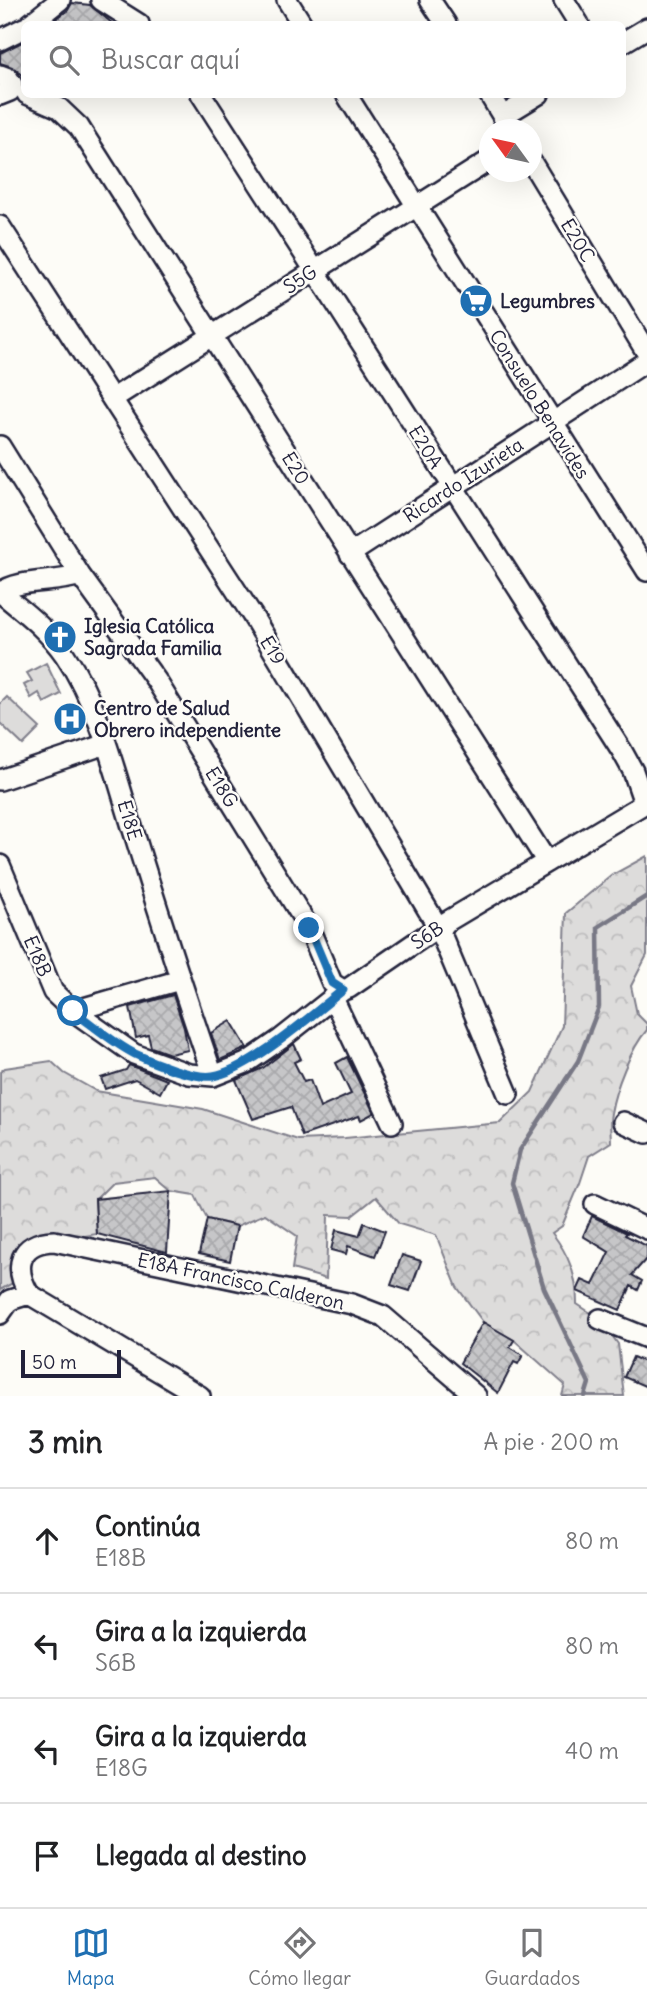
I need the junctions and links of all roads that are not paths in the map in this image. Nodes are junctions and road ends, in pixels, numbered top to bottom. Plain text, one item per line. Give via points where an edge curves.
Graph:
1 (60, 0) edge
2 (101, 0) edge
3 (287, 0) edge
4 (430, 0) edge
5 (564, 0) edge
6 (34, 21) edge
7 (134, 21) edge
8 (300, 21) edge
9 (444, 21) edge
10 (577, 21) edge
11 (647, 28) edge
12 (21, 30) edge
13 (0, 40) edge
14 (626, 41) edge
15 (35, 98) edge
16 (204, 98) edge
17 (348, 98) edge
18 (491, 98) edge
19 (535, 98) edge
20 (505, 119) edge
21 (511, 119) edge
22 (479, 166) edge
23 (542, 181) edge
24 (415, 206) junction
25 (0, 226) edge
26 (314, 269) junction
27 (213, 336) junction
28 (647, 353) edge
29 (647, 361) edge
30 (112, 399) junction
31 (551, 422) junction
32 (0, 446) edge
33 (452, 488) junction
34 (350, 554) junction
35 (647, 571) edge
36 (80, 575) junction
37 (0, 593) edge
38 (106, 744) junction
39 (0, 779) edge
40 (646, 802) edge
41 (547, 862) junction
42 (0, 865) edge
43 (438, 928) junction
44 (180, 980) junction
45 (338, 994) junction
46 (73, 1011) junction
47 (213, 1076) junction
48 (508, 1094) dead end
49 (623, 1122) dead end
50 (391, 1123) dead end
51 (647, 1133) edge
52 (594, 1204) dead end
53 (647, 1230) edge
54 (29, 1294) junction
55 (0, 1314) edge
56 (600, 1319) dead end
57 (647, 1338) edge
58 (168, 1387) edge
59 (453, 1388) edge
60 (200, 1396) edge
61 (476, 1396) edge

1 - 6 street
2 - 7 street
3 - 8 street
4 - 9 street
5 - 10 street
11 - 14 street
12 - 13 street
15 - 27 street, E20 via 59,108 79,127
16 - 26 street, E20A
17 - 24 street, Consuelo Benavides
18 - 20 street
19 - 21 street
22 - 24 street, S5G
23 - 28 street, E20C
24 - 26 street, S5G
24 - 31 street, Consuelo Benavides
25 - 30 street, E19
26 - 27 street, S5G
26 - 33 street, E20A
27 - 30 street, S5G
27 - 34 street, E20
29 - 31 street, Ricardo Izurieta
30 - 43 street, E19 via 252,615
31 - 33 street, Ricardo Izurieta
31 - 35 street, Consuelo Benavides
32 - 36 street, E18G
33 - 34 street, Ricardo Izurieta
33 - 40 street, E20A via 622,751
34 - 41 street, E20
36 - 37 street via 15,585
36 - 45 street, E18G via 156,680 309,928
37 - 38 street, E18E via 42,626 65,655 82,683
38 - 39 street
38 - 44 street, E18E
40 - 41 street, S6B
41 - 43 street, S6B
42 - 46 street, E18B via 53,992
43 - 45 street, S6B
43 - 48 street, E19
44 - 46 street
44 - 47 street, E18E
45 - 47 street, S6B via 246,1063
45 - 50 street, E18G
46 - 47 street, E18B via 134,1054 189,1074
49 - 51 street
52 - 53 street
54 - 55 street via 10,1300
54 - 58 street
54 - 59 street, E18A Francisco Calderon via 20,1279 19,1265 25,1252 54,1241 352,1304 383,1316
56 - 57 street
58 - 60 street
59 - 61 street, E18A Francisco Calderon

